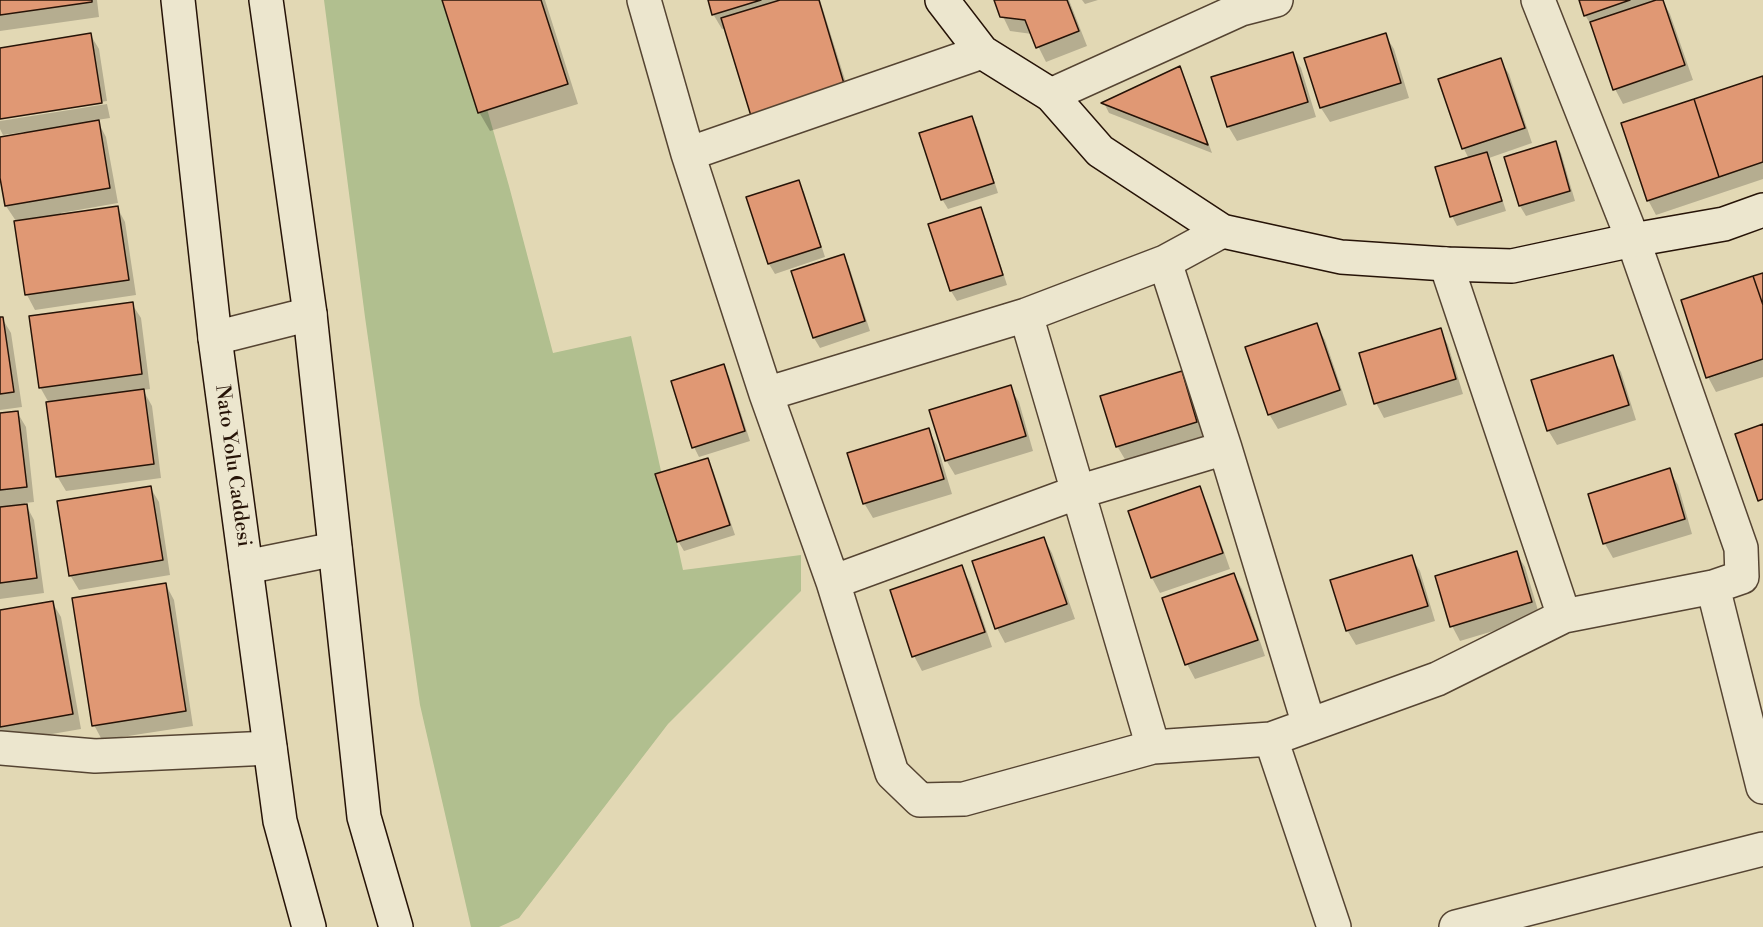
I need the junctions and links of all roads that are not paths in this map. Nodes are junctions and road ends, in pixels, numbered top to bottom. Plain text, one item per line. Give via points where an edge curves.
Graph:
1 (178, 0) edge
2 (266, 0) edge
3 (644, 0) edge
4 (942, 0) edge
5 (1276, 0) edge
6 (1538, 0) edge
7 (982, 52) junction
8 (1051, 95) junction
9 (688, 154) junction
10 (1763, 210) edge
11 (1222, 231) junction
12 (1633, 240) junction
13 (1165, 262) junction
14 (1446, 264) junction
15 (310, 314) junction
16 (1026, 315) junction
17 (215, 338) junction
18 (766, 393) junction
19 (1225, 448) junction
20 (1078, 492) junction
21 (335, 549) junction
22 (246, 567) junction
23 (833, 582) junction
24 (1713, 587) junction
25 (1564, 616) junction
26 (1309, 725) junction
27 (1271, 739) junction
28 (1153, 747) junction
29 (0, 748) edge
30 (270, 748) junction
31 (1763, 787) edge
32 (1763, 849) edge
33 (309, 927) edge
34 (396, 927) edge
35 (1334, 927) edge
36 (1456, 927) edge

1 - 17 street, Nato Yolu Caddesi
2 - 15 street
3 - 9 street
4 - 7 street
5 - 8 street via 1242,9
6 - 12 street
7 - 8 street
7 - 9 street
8 - 11 street via 1100,152
9 - 18 street
10 - 12 street via 1724,224
11 - 13 street
11 - 14 street via 1341,257
12 - 14 street via 1512,266
12 - 24 street via 1741,548 1742,577
13 - 16 street
13 - 19 street
14 - 25 street
15 - 17 street
15 - 21 street
16 - 18 street
16 - 20 street
17 - 22 street, Nato Yolu Caddesi
18 - 23 street
19 - 20 street
19 - 26 street
20 - 23 street
20 - 28 street
21 - 22 street
21 - 34 street via 364,817
22 - 30 street, Nato Yolu Caddesi
23 - 28 street via 892,772 920,800 964,799
24 - 25 street
24 - 31 street
25 - 26 street via 1437,679
26 - 27 street
27 - 28 street
27 - 35 street
29 - 30 street via 94,756
30 - 33 street, Nato Yolu Caddesi via 280,821
32 - 36 street

